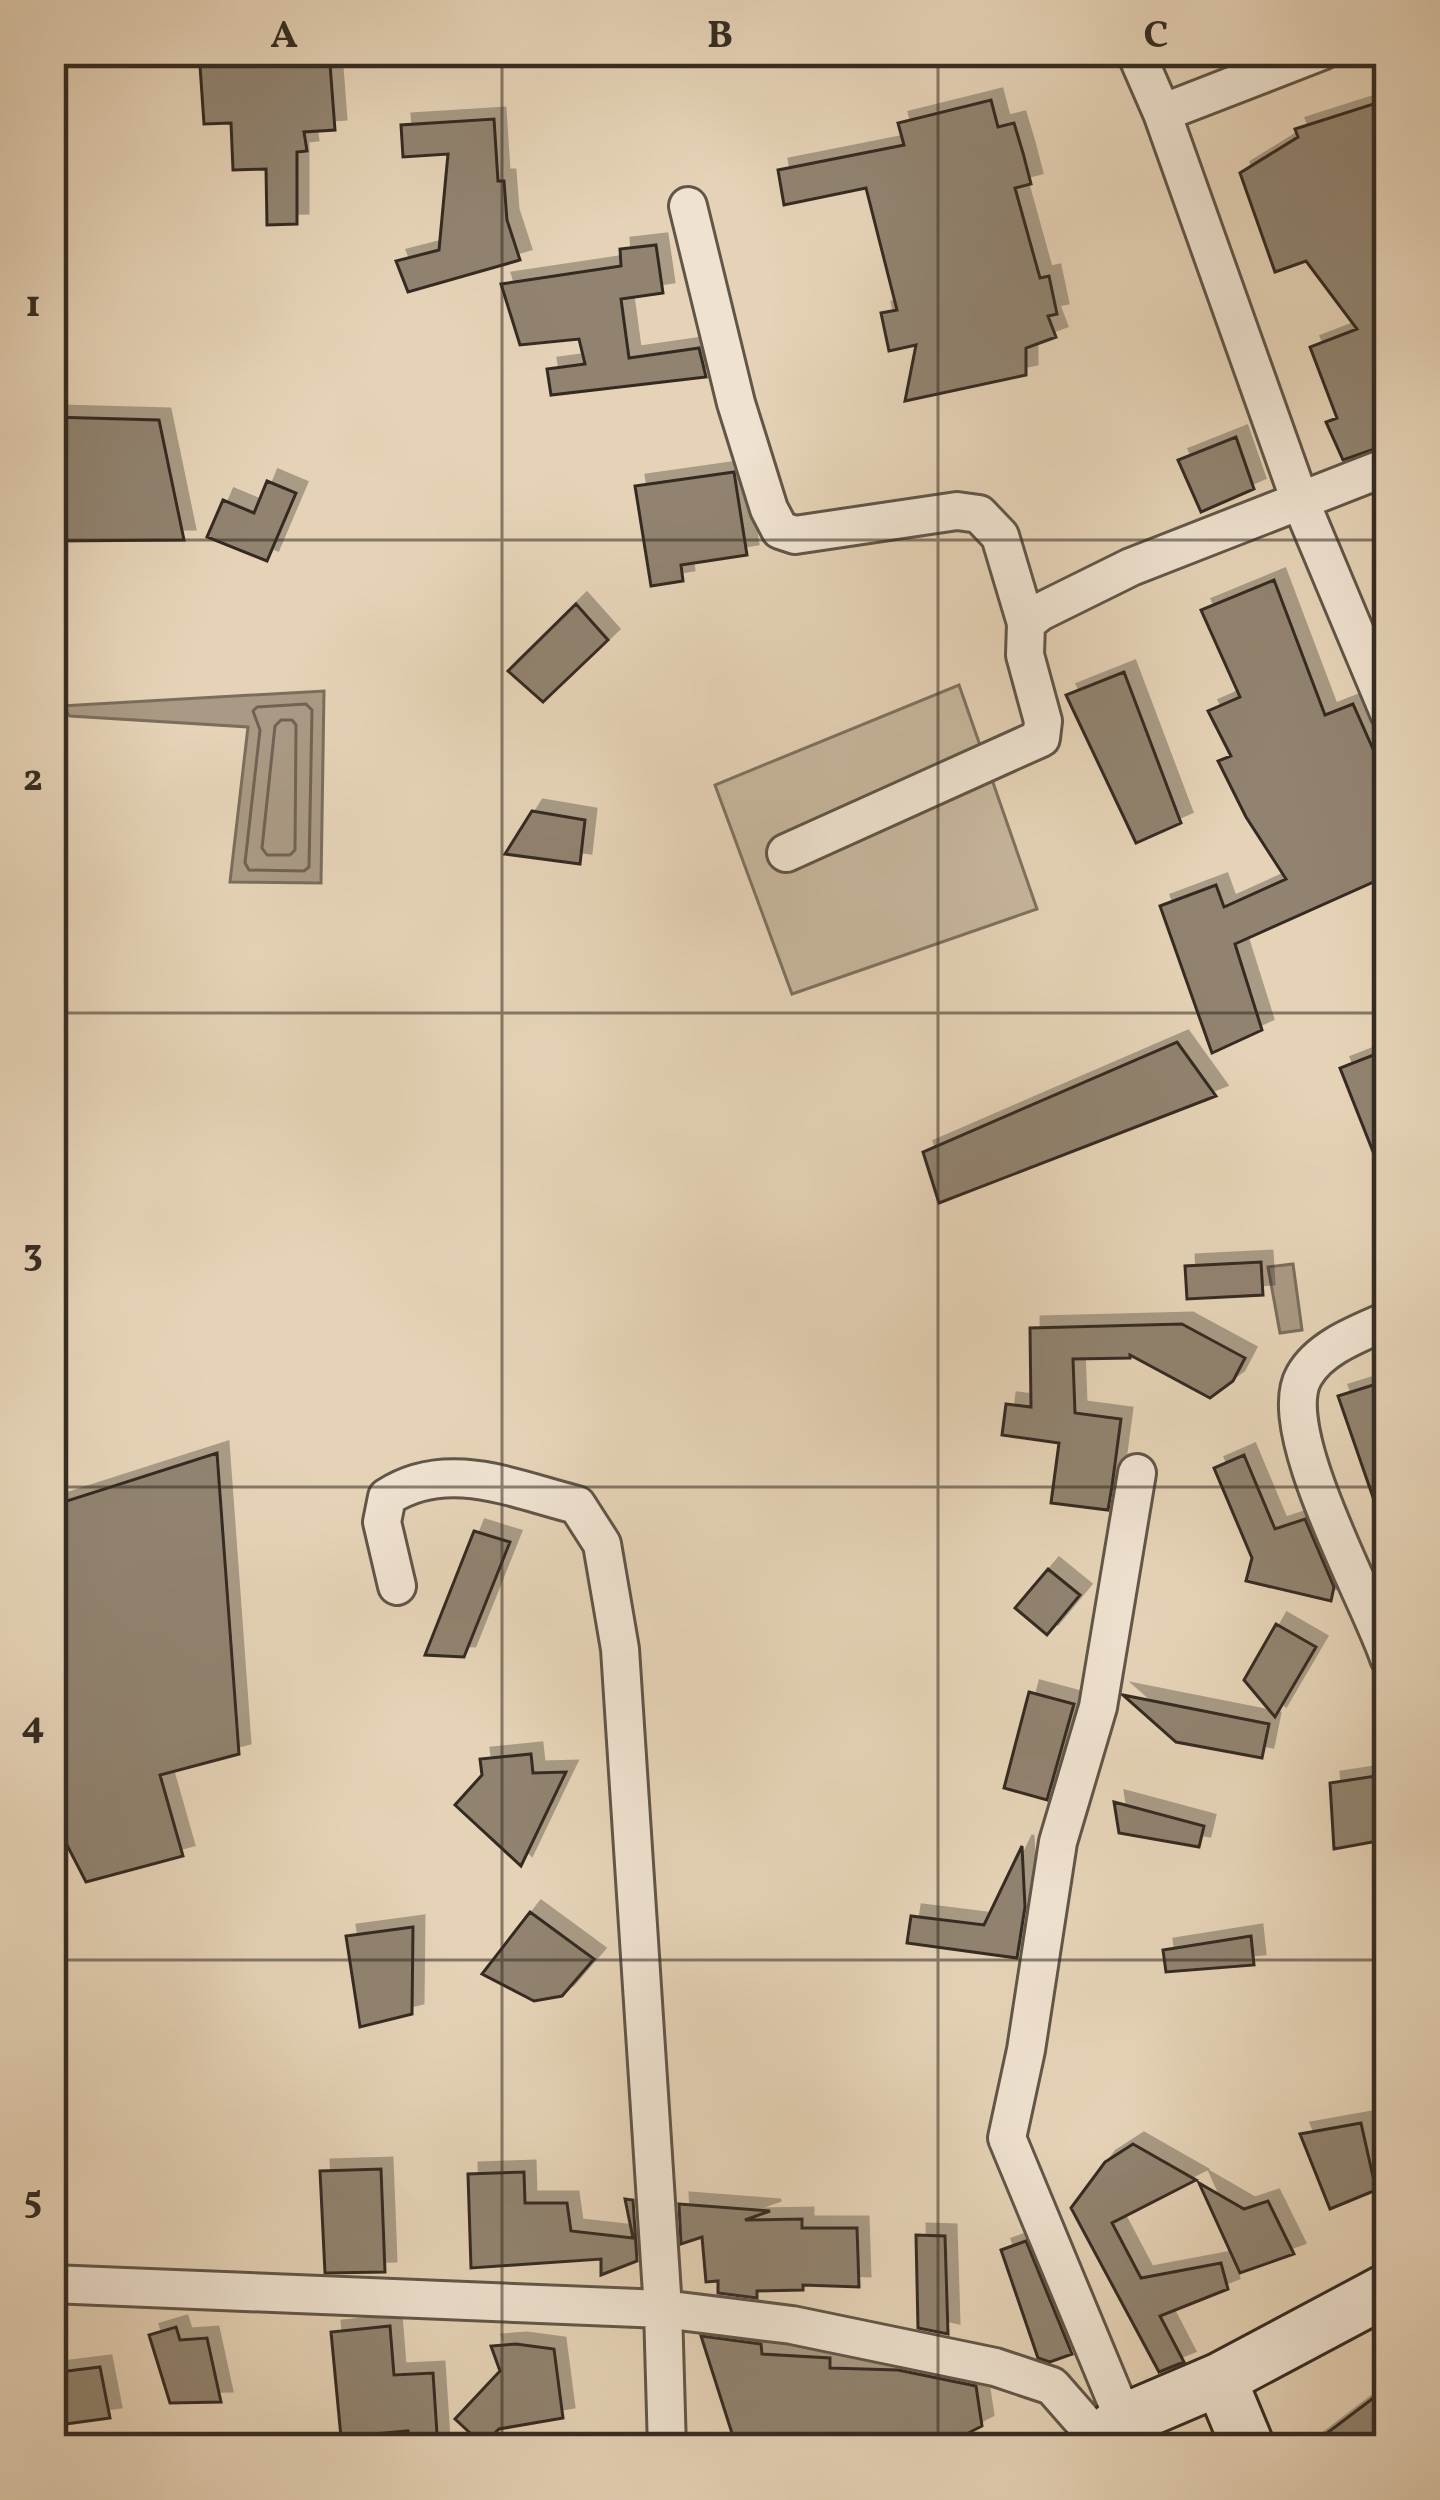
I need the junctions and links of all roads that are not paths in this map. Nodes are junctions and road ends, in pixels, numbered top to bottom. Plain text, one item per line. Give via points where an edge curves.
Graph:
1 (1135, 51) edge
2 (1322, 51) edge
3 (1162, 112) junction
4 (688, 206) dead end
5 (1389, 466) edge
6 (1299, 498) junction
7 (1026, 623) junction
8 (1389, 713) edge
9 (786, 853) dead end
10 (1389, 1320) edge
11 (1137, 1473) dead end
12 (398, 1586) dead end
13 (1389, 1658) edge
14 (51, 2284) edge
15 (1389, 2289) edge
16 (663, 2309) junction
17 (1220, 2379) junction
18 (1104, 2437) edge
19 (668, 2449) edge
20 (1249, 2449) edge

1 - 3 street
2 - 3 street
3 - 6 street
4 - 7 street via 736,403 780,530 795,535 980,514 1000,536
5 - 6 street
6 - 7 street via 1131,567
6 - 8 street
7 - 9 street via 1041,738
10 - 13 street via 1321,1356 1302,1378 1296,1409 1313,1478
11 - 18 street via 1098,1707 1058,1843 1007,2138
12 - 16 street via 382,1522 387,1497 428,1478 469,1477 577,1505 602,1544 620,1649
14 - 16 street
15 - 17 main road
16 - 18 street via 792,2325 995,2366 1052,2386
16 - 19 street
17 - 18 main road
17 - 20 main road

